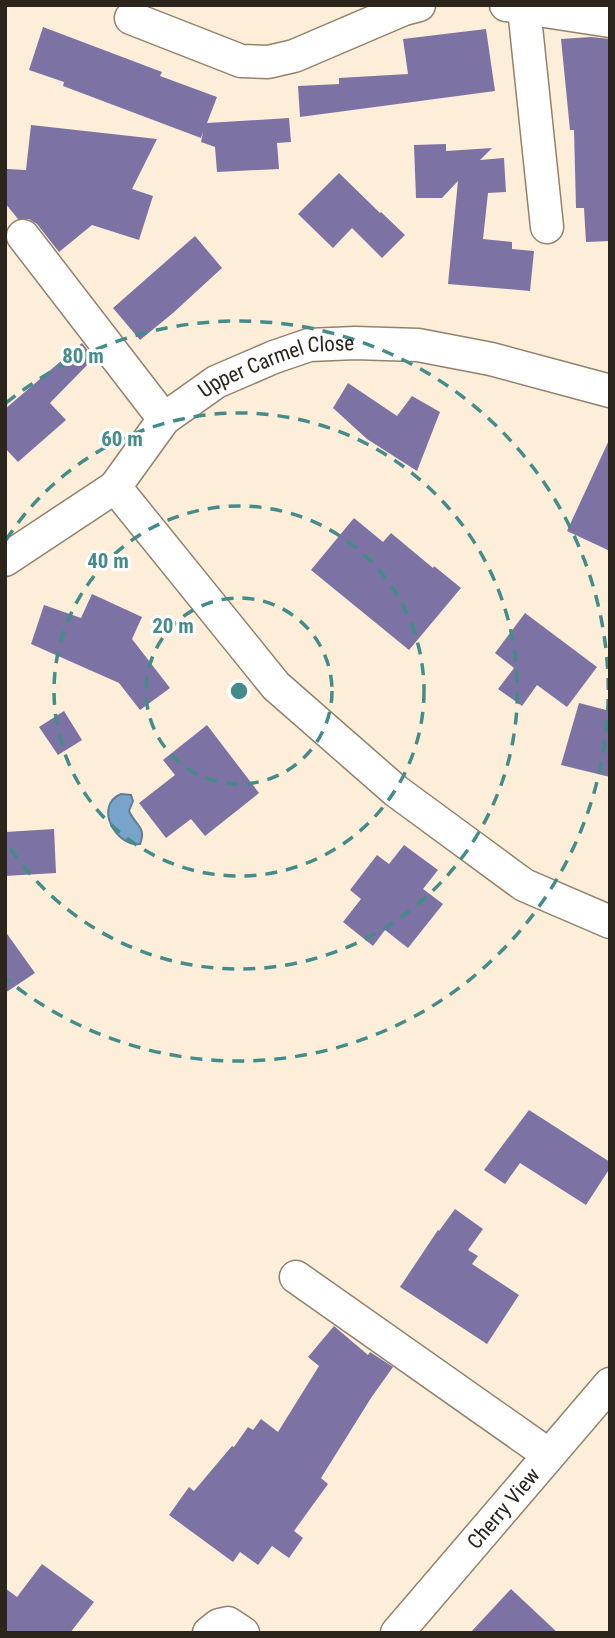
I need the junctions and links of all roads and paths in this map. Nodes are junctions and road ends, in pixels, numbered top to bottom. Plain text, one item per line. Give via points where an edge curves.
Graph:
1 (419, 5) edge
2 (515, 7) edge
3 (131, 18) dead end
4 (610, 21) edge
5 (547, 227) dead end
6 (23, 236) dead end
7 (610, 391) edge
8 (164, 419) junction
9 (115, 487) junction
10 (5, 560) edge
11 (610, 922) edge
12 (296, 1277) dead end
13 (610, 1384) edge
14 (549, 1455) junction
15 (397, 1633) edge

1 - 3 street via 294,56 268,62 241,61
2 - 4 street
2 - 5 street
6 - 8 street
7 - 8 street, Upper Carmel Close via 418,345 309,345 216,382
8 - 9 street, Upper Carmel Close
9 - 10 street, Upper Carmel Close
9 - 11 street via 276,686 397,791 524,885
12 - 14 street
13 - 14 street, Cherry View
14 - 15 street, Cherry View

